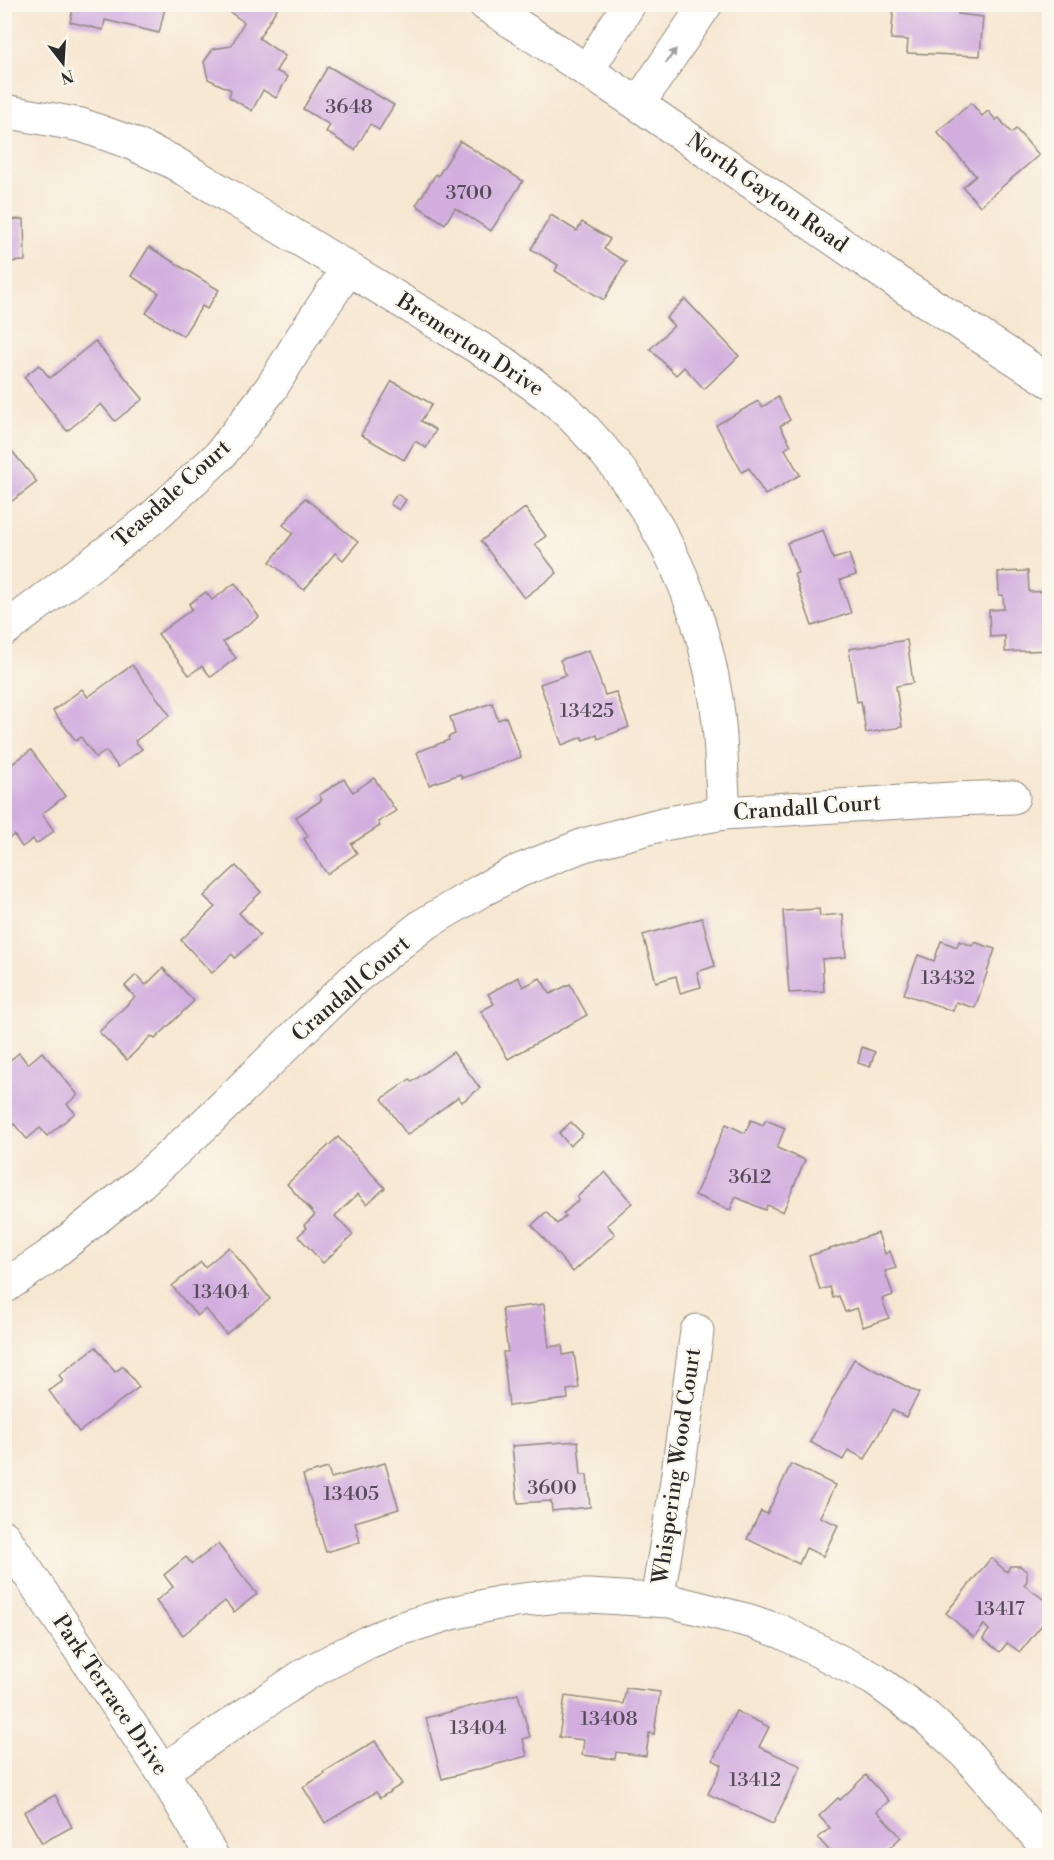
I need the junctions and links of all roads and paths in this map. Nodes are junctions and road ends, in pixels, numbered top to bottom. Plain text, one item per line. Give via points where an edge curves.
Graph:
1 (485, 4) edge
2 (629, 4) edge
3 (706, 4) edge
4 (586, 71) junction
5 (638, 104) junction
6 (4, 111) edge
7 (348, 268) junction
8 (1050, 381) edge
9 (4, 630) edge
10 (1013, 797) dead end
11 (724, 813) junction
12 (4, 1287) edge
13 (697, 1331) dead end
14 (4, 1538) edge
15 (657, 1600) junction
16 (162, 1771) junction
17 (1050, 1851) edge
18 (212, 1856) edge

1 - 4 street, North Gayton Road
2 - 4 street
5 -> 3 street
4 - 5 street, North Gayton Road
5 - 8 street, North Gayton Road via 898,283
6 - 7 street, Bremerton Drive via 81,124 171,161
7 - 9 street, Teasdale Court via 272,387 220,455 151,519
7 - 11 street, Bremerton Drive via 507,365 558,404 598,444 636,492 666,541 705,641 716,700
10 - 11 street, Crandall Court
11 - 12 street, Crandall Court via 584,845 516,872 423,925 356,978 140,1183
13 - 15 street, Whispering Wood Court
14 - 16 street, Park Terrace Drive
15 - 16 street via 579,1596 498,1603 397,1630 306,1674
15 - 17 street via 782,1632 874,1678 966,1753
16 - 18 street, Park Terrace Drive

